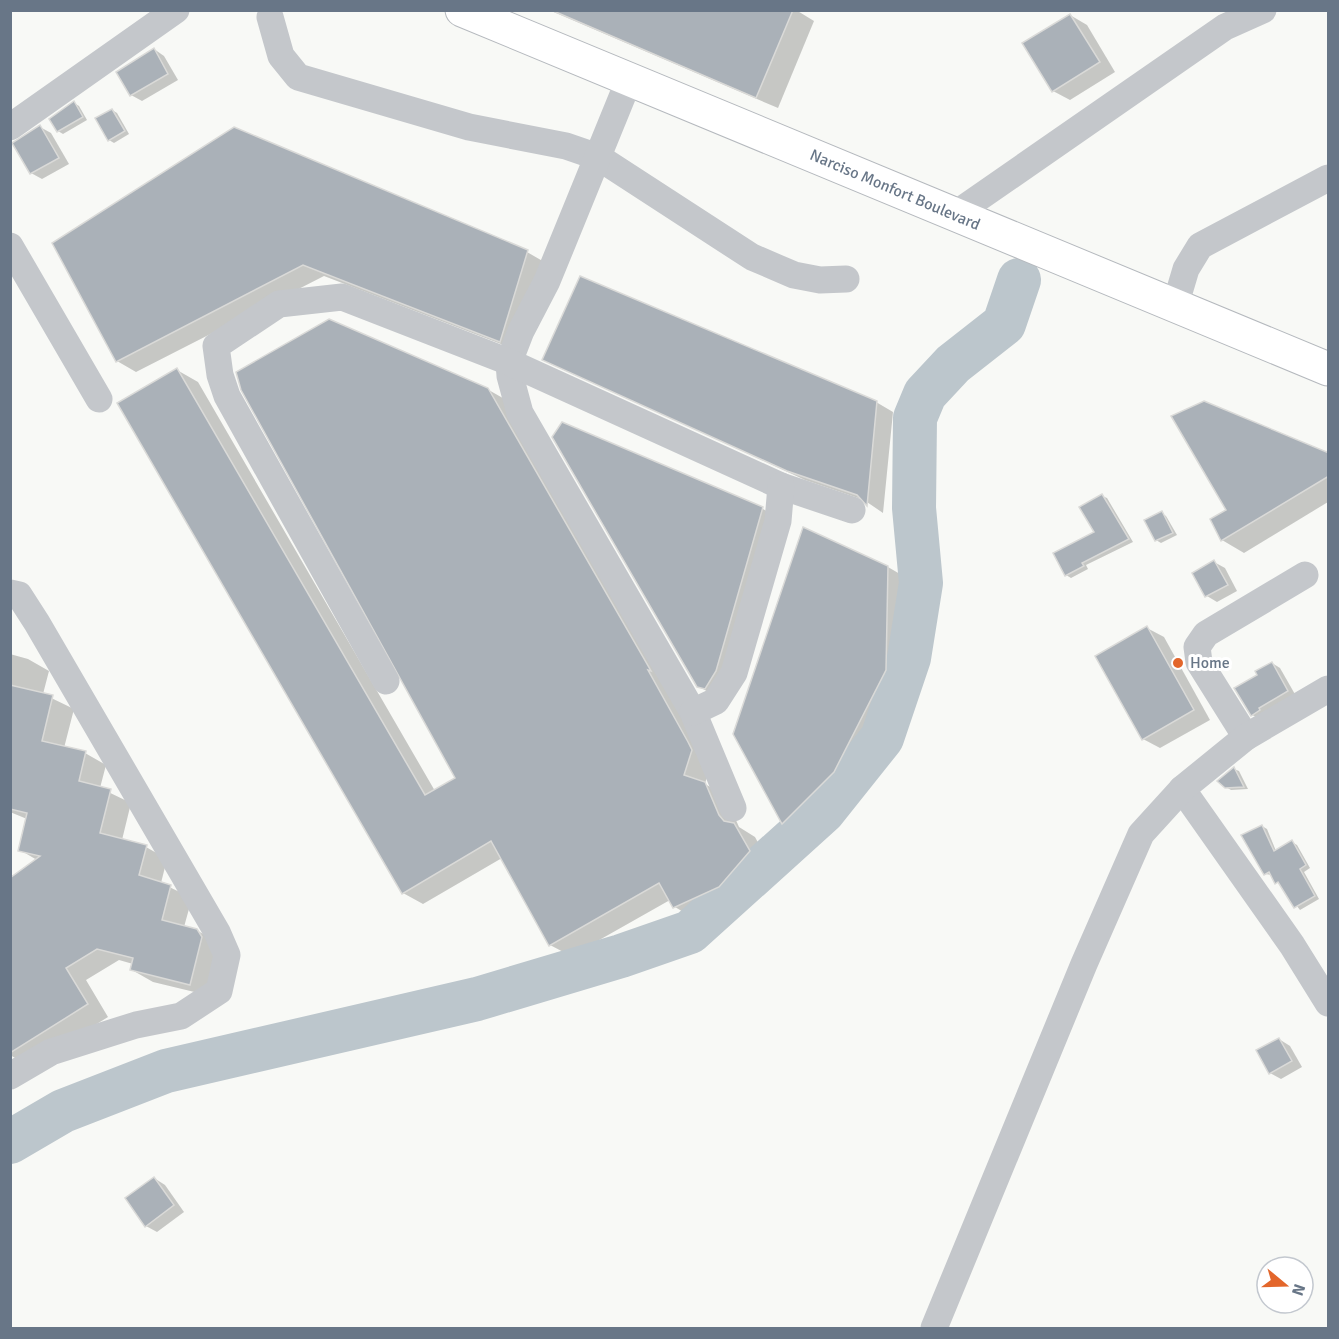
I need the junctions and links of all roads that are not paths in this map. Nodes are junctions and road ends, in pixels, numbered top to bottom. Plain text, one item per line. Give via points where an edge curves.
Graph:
1 (176, 10) edge
2 (462, 10) edge
3 (1263, 10) edge
4 (270, 17) dead end
5 (1221, 19) edge
6 (629, 80) junction
7 (10, 126) edge
8 (598, 158) junction
9 (1329, 178) edge
10 (954, 215) junction
11 (10, 246) edge
12 (846, 279) dead end
13 (1175, 306) junction
14 (509, 362) junction
15 (1329, 369) edge
16 (99, 399) dead end
17 (782, 486) junction
18 (852, 510) dead end
19 (1305, 575) dead end
20 (10, 593) edge
21 (386, 681) dead end
22 (1329, 689) edge
23 (693, 712) junction
24 (1246, 737) junction
25 (1182, 789) junction
26 (733, 808) dead end
27 (1329, 1003) edge
28 (10, 1076) edge
29 (934, 1329) edge

1 - 7 street
2 - 6 main road, Narciso Monfort Boulevard
3 - 5 street
4 - 8 street via 281,56 298,77 469,127 566,146
5 - 10 street
6 - 8 street
6 - 10 main road, Narciso Monfort Boulevard
8 - 12 street via 752,256 794,275
8 - 14 street
9 - 13 street via 1200,246 1186,270
10 - 13 main road, Narciso Monfort Boulevard
11 - 16 street
13 - 15 main road, Narciso Monfort Boulevard
14 - 17 street
14 - 21 street via 342,297 279,304 216,346 227,396
14 - 23 street via 520,413
17 - 18 street
17 - 23 street via 778,521 734,673 716,701
19 - 24 street via 1206,634 1197,647 1199,662
20 - 28 street via 19,595 37,623 227,955 219,991 181,1016 136,1024 51,1052
22 - 24 street
23 - 26 street
24 - 25 street
25 - 27 street
25 - 29 street via 1141,834

